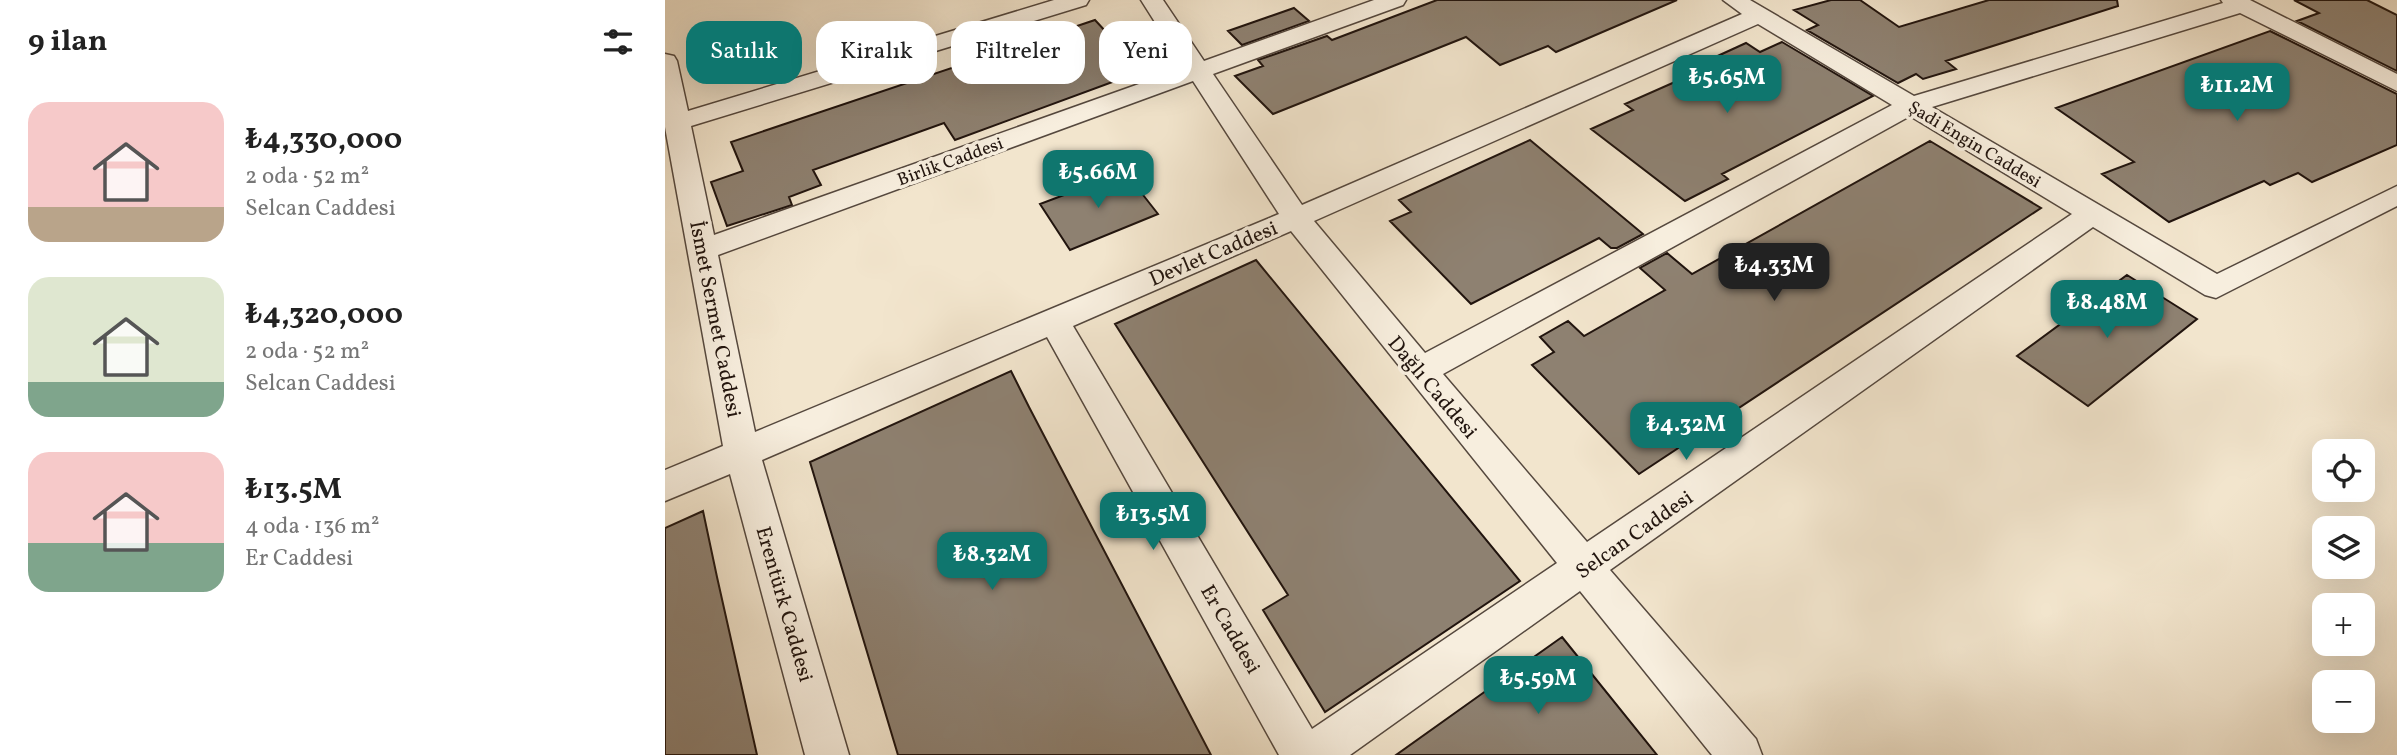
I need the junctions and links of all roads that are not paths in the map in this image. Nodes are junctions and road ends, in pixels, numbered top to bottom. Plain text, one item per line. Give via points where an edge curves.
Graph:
1 (1078, 0) edge
2 (1152, 0) edge
3 (1395, 0) edge
4 (1734, 0) edge
5 (2237, 3) edge
6 (1759, 15) junction
7 (665, 61) edge
8 (1200, 71) junction
9 (2397, 84) edge
10 (1911, 105) junction
11 (678, 122) junction
12 (2397, 195) edge
13 (2091, 214) junction
14 (1296, 218) junction
15 (703, 250) junction
16 (1054, 321) junction
17 (1420, 370) junction
18 (742, 453) junction
19 (665, 486) edge
20 (1584, 569) junction
21 (827, 755) edge
22 (1303, 755) edge
23 (1312, 755) edge
24 (1739, 755) edge

1 - 11 street
2 - 8 street, Dağlı Caddesi
3 - 8 street, Birlik Caddesi
4 - 6 street, Şadi Engin Caddesi
5 - 9 street
5 - 10 street
6 - 10 street, Şadi Engin Caddesi
6 - 14 street, Devlet Caddesi
7 - 11 street, İsmet Sermet Caddesi
8 - 14 street, Dağlı Caddesi
8 - 15 street, Birlik Caddesi
10 - 13 street, Şadi Engin Caddesi
10 - 17 street
11 - 15 street, İsmet Sermet Caddesi
12 - 13 street, Şadi Engin Caddesi via 2215,287
13 - 20 street, Selcan Caddesi
14 - 16 street, Devlet Caddesi
14 - 17 street, Dağlı Caddesi
15 - 18 street, İsmet Sermet Caddesi
16 - 18 street, Devlet Caddesi
16 - 22 street, Er Caddesi
17 - 20 street, Dağlı Caddesi
18 - 19 street, Devlet Caddesi
18 - 21 street, Erentürk Caddesi
20 - 23 street, Selcan Caddesi
20 - 24 street, Dağlı Caddesi

